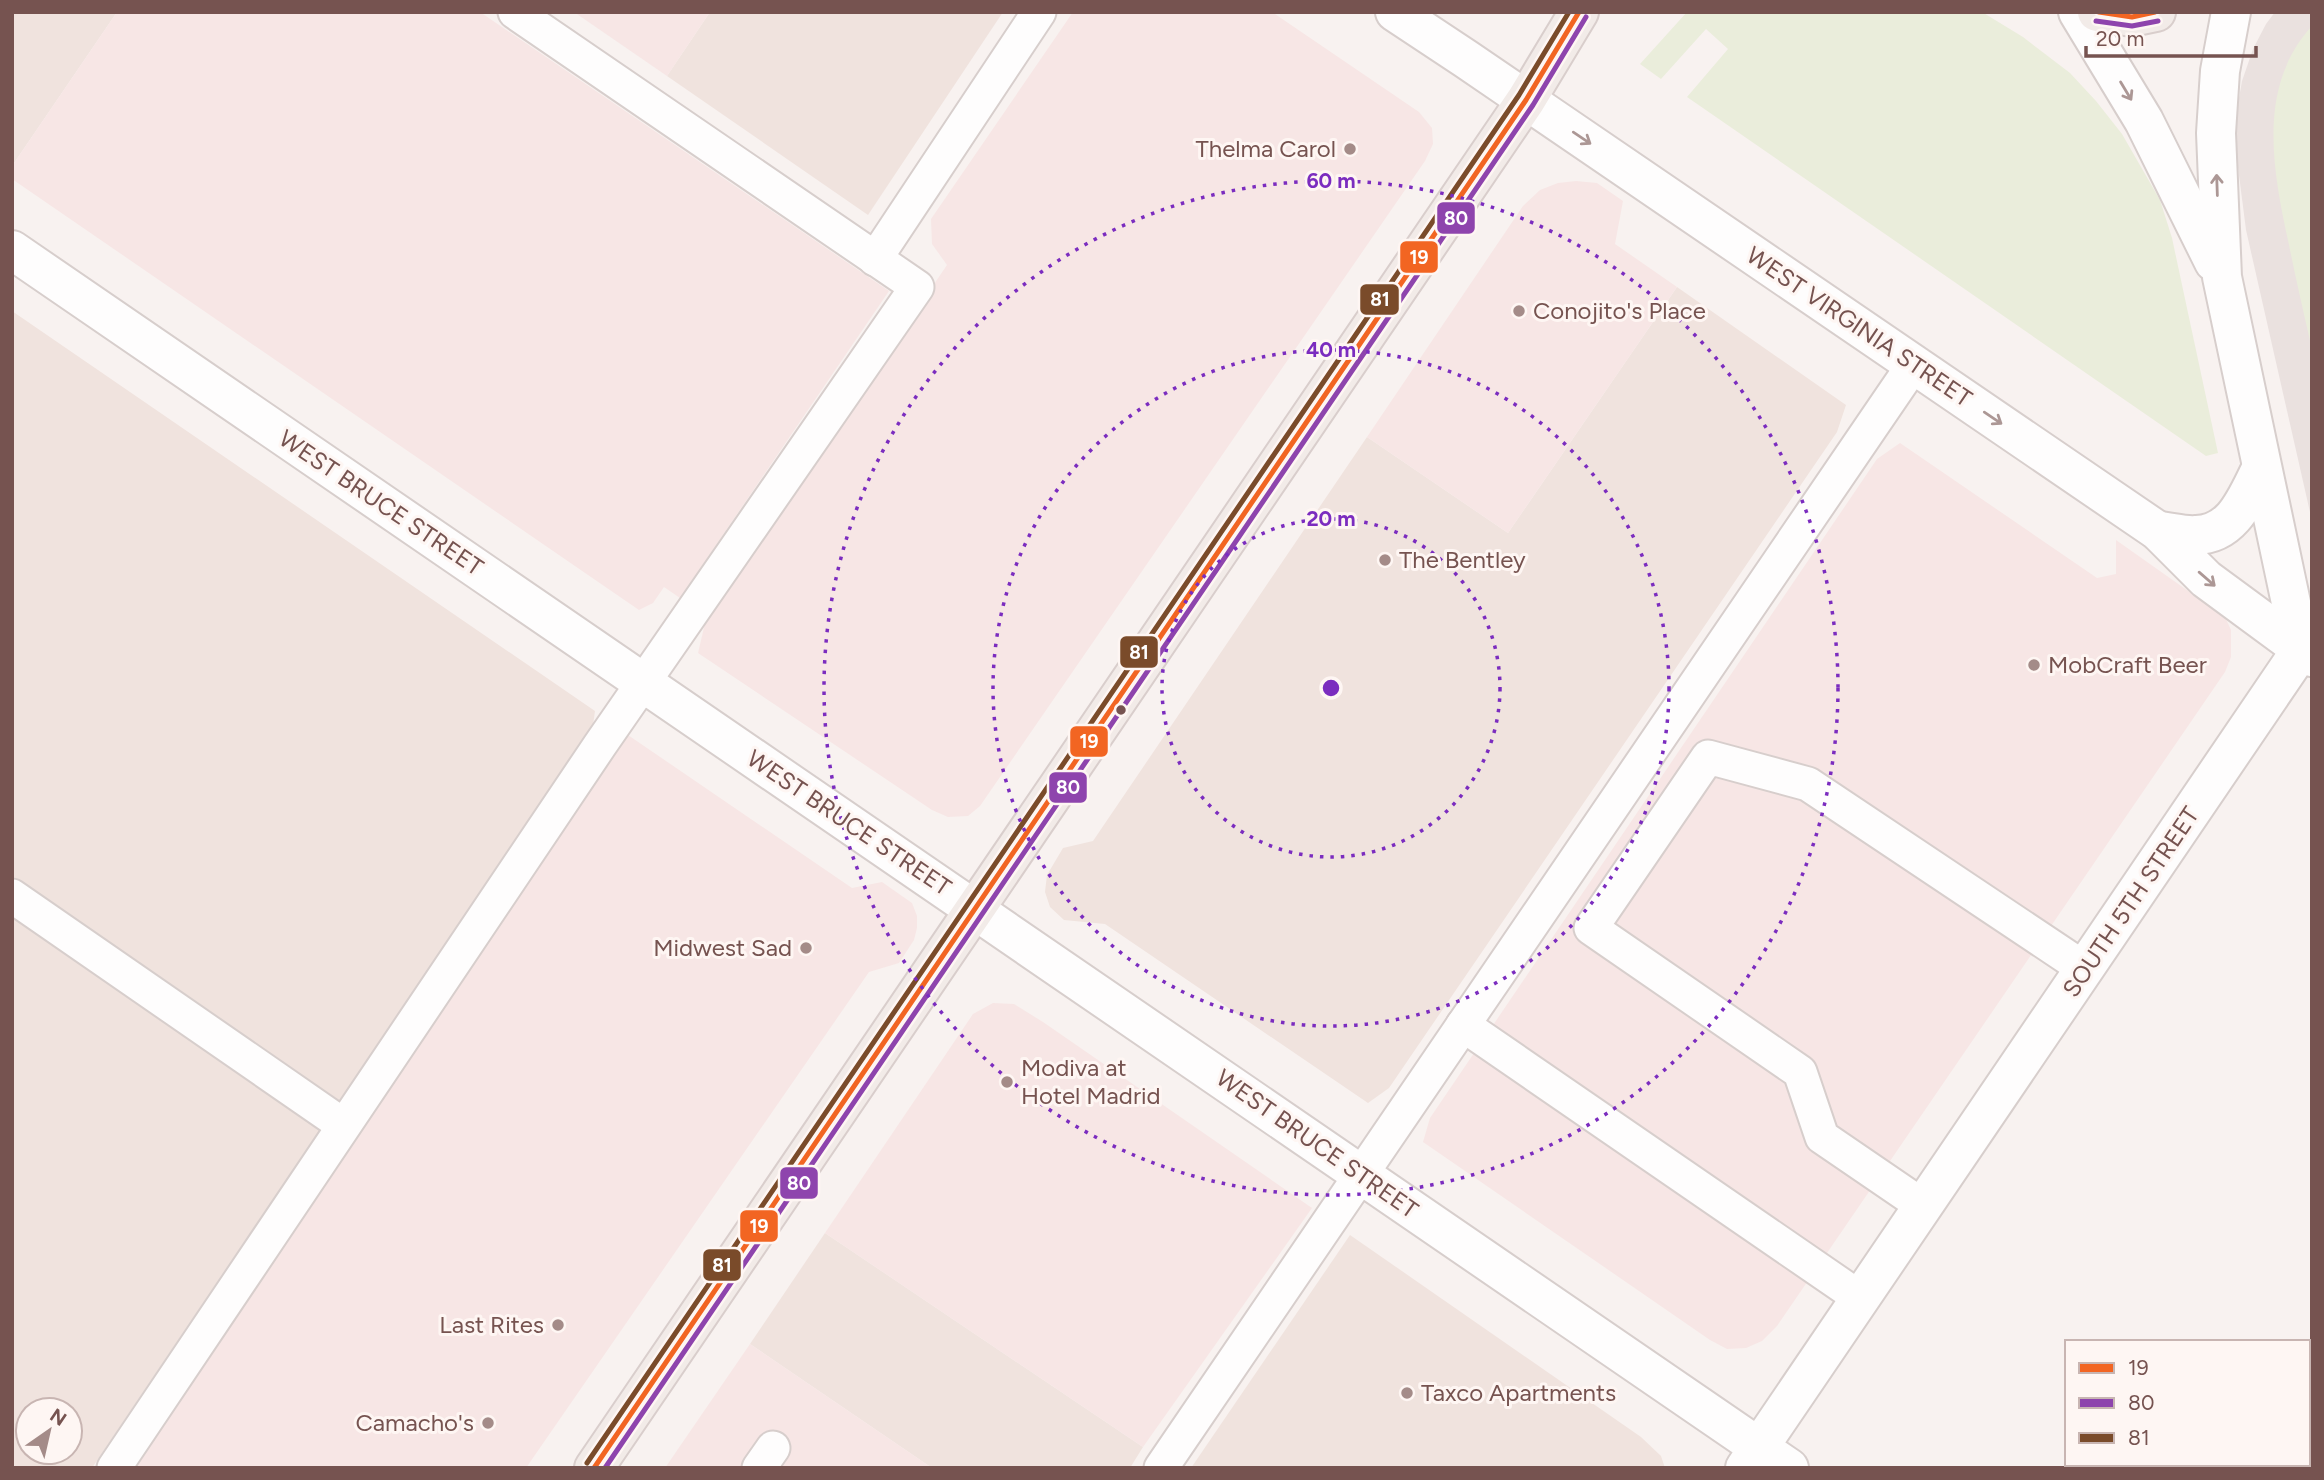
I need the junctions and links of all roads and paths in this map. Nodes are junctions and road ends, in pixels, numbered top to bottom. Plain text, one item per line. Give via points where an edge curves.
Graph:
1 (515, 12) edge
2 (1039, 12) edge
3 (1395, 12) edge
4 (1578, 12) edge
5 (2078, 12) edge
6 (2097, 12) edge
7 (2156, 12) edge
8 (2231, 12) edge
9 (1526, 100) junction
10 (12, 250) edge
11 (875, 259) junction
12 (2222, 277) junction
13 (1914, 364) junction
14 (2262, 470) junction
15 (2158, 531) junction
16 (2307, 654) edge
17 (643, 682) junction
18 (12, 896) edge
19 (974, 909) junction
20 (2085, 969) junction
21 (1463, 1025) junction
22 (343, 1125) junction
23 (1361, 1174) junction
24 (1923, 1206) junction
25 (1860, 1298) junction
26 (1764, 1461) edge
27 (597, 1467) edge
28 (114, 1468) edge
29 (1161, 1468) edge

1 - 11 lane
2 - 11 lane
3 - 9 street, WEST VIRGINIA STREET
4 - 9 main road
5 -> 12 street via 2144,121
6 - 7 main road via 2132,17
12 -> 8 street via 2216,133 2220,71
9 -> 13 street, WEST VIRGINIA STREET
9 - 19 main road
10 - 17 street, WEST BRUCE STREET
11 - 17 lane via 917,287
12 - 14 street
13 -> 15 street, WEST VIRGINIA STREET
13 - 21 lane
14 - 15 street via 2225,527 2198,535
14 - 16 street
15 -> 16 street, WEST VIRGINIA STREET via 2206,579
16 - 20 street, SOUTH 5TH STREET
17 - 19 street, WEST BRUCE STREET
17 - 22 lane
18 - 22 lane
19 - 23 street, WEST BRUCE STREET
19 - 27 main road
20 - 24 street, SOUTH 5TH STREET
20 - 24 lane via 1808,784 1708,757 1614,894 1591,928 1800,1072 1822,1138
21 - 23 lane
21 - 25 lane
22 - 28 lane
23 - 26 street, WEST BRUCE STREET
23 - 29 lane
24 - 25 street, SOUTH 5TH STREET
25 - 26 street, SOUTH 5TH STREET

